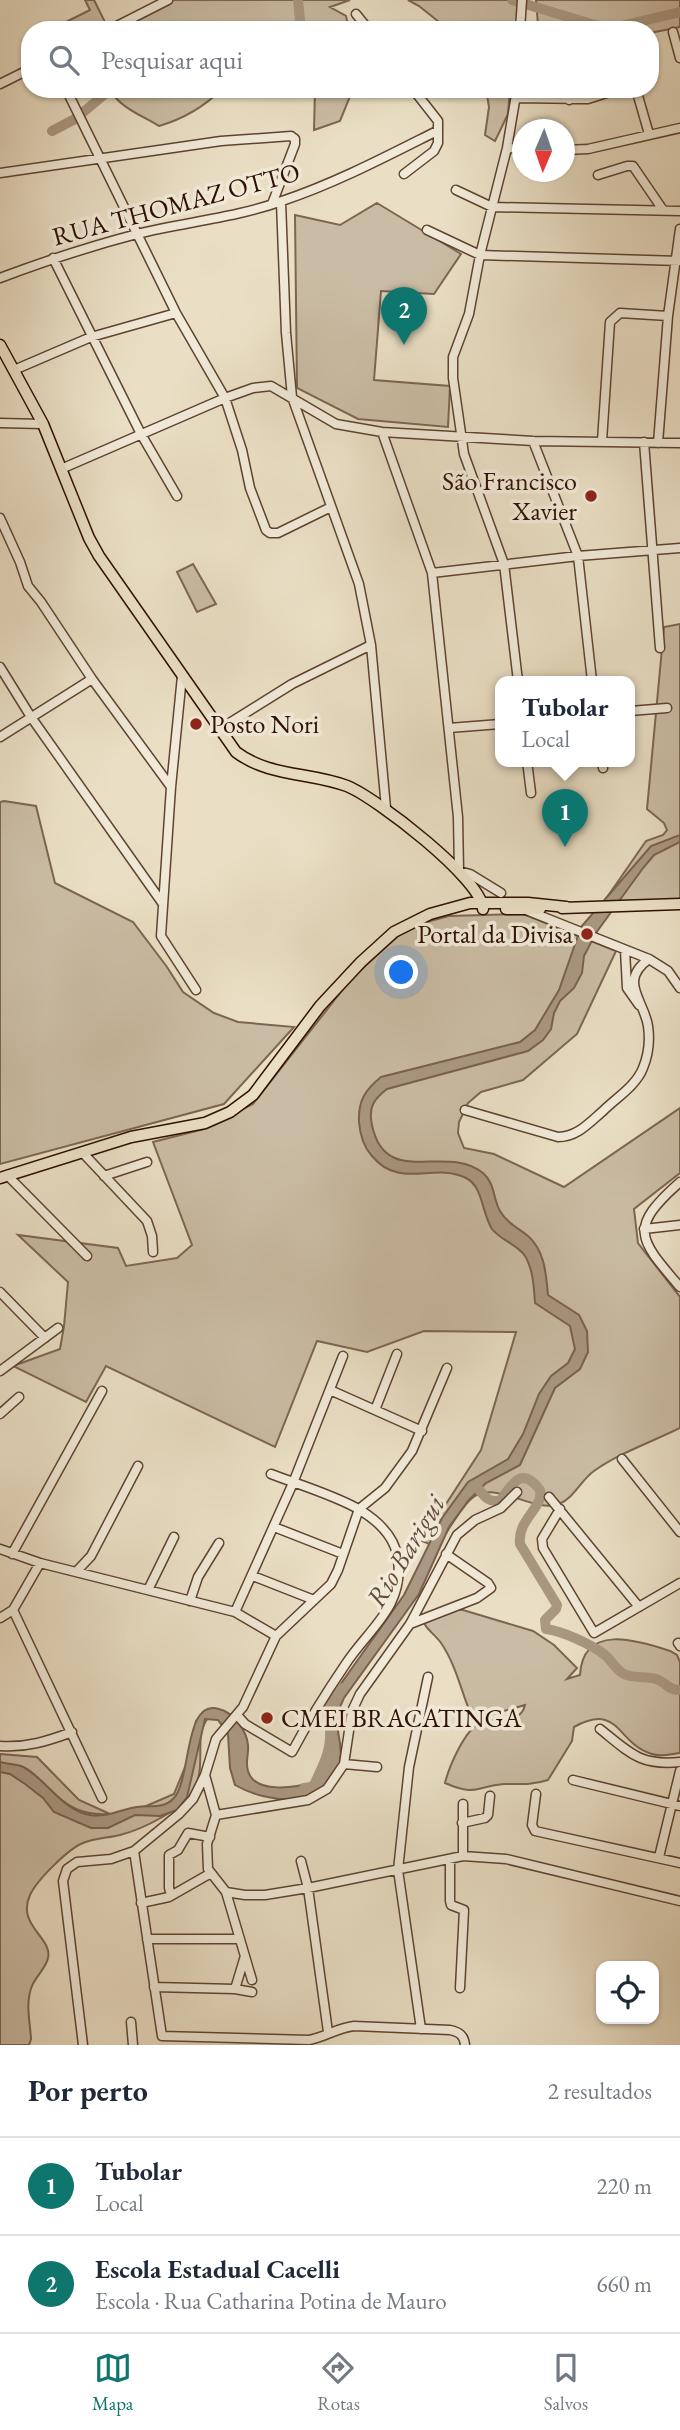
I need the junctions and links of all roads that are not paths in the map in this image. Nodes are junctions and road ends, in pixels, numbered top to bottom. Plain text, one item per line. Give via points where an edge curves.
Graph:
1 (169, 0) edge
2 (522, 0) edge
3 (156, 3) edge
4 (356, 14) dead end
5 (125, 21) edge
6 (362, 21) edge
7 (521, 21) edge
8 (673, 32) dead end
9 (680, 58) edge
10 (21, 74) edge
11 (0, 84) edge
12 (71, 98) edge
13 (421, 98) edge
14 (516, 98) edge
15 (552, 98) edge
16 (591, 98) edge
17 (639, 98) edge
18 (569, 100) joint
19 (680, 128) edge
20 (437, 131) junction
21 (649, 134) junction
22 (507, 148) junction
23 (512, 148) edge
24 (575, 150) edge
25 (101, 158) junction
26 (0, 173) edge
27 (404, 174) dead end
28 (598, 176) dead end
29 (456, 190) dead end
30 (276, 203) junction
31 (492, 207) junction
32 (663, 210) junction
33 (680, 211) edge
34 (680, 229) edge
35 (427, 230) dead end
36 (138, 234) junction
37 (481, 255) junction
38 (53, 258) junction
39 (677, 261) edge
40 (0, 278) edge
41 (176, 313) junction
42 (668, 316) junction
43 (91, 337) junction
44 (0, 345) edge
45 (14, 370) junction
46 (288, 394) junction
47 (225, 398) junction
48 (0, 423) edge
49 (43, 424) junction
50 (383, 432) junction
51 (141, 434) junction
52 (463, 437) junction
53 (533, 441) junction
54 (602, 441) junction
55 (644, 442) junction
56 (658, 443) junction
57 (680, 443) edge
58 (61, 470) junction
59 (177, 496) dead end
60 (331, 508) junction
61 (0, 518) edge
62 (680, 548) edge
63 (652, 551) junction
64 (578, 556) junction
65 (504, 564) junction
66 (432, 573) junction
67 (371, 645) junction
68 (660, 648) dead end
69 (0, 667) edge
70 (182, 676) junction
71 (517, 676) edge
72 (591, 676) edge
73 (92, 679) junction
74 (196, 695) junction
75 (180, 706) junction
76 (667, 708) dead end
77 (635, 711) edge
78 (31, 717) junction
79 (495, 724) edge
80 (449, 728) junction
81 (220, 729) junction
82 (0, 737) edge
83 (528, 767) edge
84 (171, 786) junction
85 (531, 793) dead end
86 (386, 808) junction
87 (462, 876) junction
88 (501, 893) dead end
89 (163, 904) junction
90 (680, 904) edge
91 (478, 906) junction
92 (621, 906) junction
93 (566, 908) junction
94 (526, 910) junction
95 (680, 910) edge
96 (574, 928) junction
97 (625, 950) junction
98 (649, 959) junction
99 (627, 966) junction
100 (638, 969) junction
101 (680, 988) edge
102 (196, 990) dead end
103 (641, 1007) junction
104 (465, 1110) dead end
105 (82, 1152) junction
106 (148, 1161) dead end
107 (104, 1176) junction
108 (4, 1177) edge
109 (680, 1182) edge
110 (680, 1225) edge
111 (644, 1229) junction
112 (153, 1252) dead end
113 (88, 1256) dead end
114 (680, 1287) edge
115 (0, 1292) edge
116 (58, 1328) dead end
117 (45, 1338) junction
118 (397, 1354) dead end
119 (343, 1356) dead end
120 (447, 1368) dead end
121 (0, 1371) edge
122 (330, 1390) junction
123 (102, 1391) dead end
124 (19, 1397) dead end
125 (375, 1410) junction
126 (0, 1414) edge
127 (422, 1431) junction
128 (622, 1459) dead end
129 (138, 1466) dead end
130 (271, 1474) dead end
131 (293, 1483) junction
132 (517, 1492) dead end
133 (549, 1497) dead end
134 (359, 1509) junction
135 (563, 1511) junction
136 (274, 1527) junction
137 (680, 1532) edge
138 (174, 1537) dead end
139 (219, 1543) dead end
140 (0, 1549) edge
141 (12, 1554) junction
142 (343, 1554) junction
143 (446, 1554) junction
144 (91, 1556) junction
145 (40, 1563) junction
146 (76, 1572) junction
147 (253, 1576) junction
148 (93, 1577) junction
149 (680, 1583) edge
150 (148, 1590) junction
151 (314, 1600) junction
152 (190, 1601) junction
153 (639, 1608) junction
154 (13, 1610) junction
155 (235, 1612) junction
156 (0, 1618) edge
157 (410, 1624) junction
158 (276, 1636) junction
159 (428, 1677) dead end
160 (236, 1716) junction
161 (600, 1728) dead end
162 (72, 1732) junction
163 (0, 1746) edge
164 (680, 1762) edge
165 (344, 1764) junction
166 (377, 1768) dead end
167 (680, 1771) edge
168 (205, 1774) junction
169 (573, 1780) dead end
170 (536, 1794) dead end
171 (490, 1796) dead end
172 (102, 1798) dead end
173 (463, 1804) dead end
174 (676, 1805) edge
175 (216, 1815) junction
176 (462, 1823) junction
177 (210, 1837) junction
178 (134, 1851) junction
179 (463, 1856) junction
180 (659, 1857) junction
181 (450, 1859) junction
182 (302, 1861) dead end
183 (680, 1863) edge
184 (398, 1870) junction
185 (211, 1873) junction
186 (308, 1888) junction
187 (226, 1892) junction
188 (171, 1895) junction
189 (680, 1901) edge
190 (141, 1903) junction
191 (147, 1938) junction
192 (240, 1939) junction
193 (245, 1956) junction
194 (252, 1980) dead end
195 (154, 1987) junction
196 (460, 1988) dead end
197 (235, 1989) junction
198 (252, 1992) dead end
199 (131, 2022) dead end
200 (421, 2029) junction
201 (328, 2032) junction
202 (83, 2045) edge
203 (133, 2045) edge
204 (465, 2045) edge

1 - 3 street
2 - 7 street
3 - 5 street
4 - 6 street
8 - 9 street
10 - 11 street
12 - 25 street
13 - 20 street via 438,121
14 - 22 street
15 - 18 street
16 - 18 street
17 - 21 street
19 - 21 street
20 - 27 street via 434,150
20 - 30 street, RUA THOMAZ OTTO via 353,173
21 - 24 street
22 - 23 street
22 - 31 street
25 - 26 street
25 - 30 street via 291,136 295,139
25 - 36 street
28 - 32 street via 633,166
29 - 31 street
30 - 36 street, RUA THOMAZ OTTO via 221,219
30 - 46 street
31 - 32 street
31 - 37 street
32 - 33 street
34 - 39 street
35 - 37 street
36 - 38 street, RUA THOMAZ OTTO
36 - 41 street
37 - 39 street
37 - 52 street via 469,314 453,357
38 - 40 street, RUA THOMAZ OTTO
38 - 43 street
39 - 42 street
41 - 43 street
41 - 47 street
42 - 54 street via 620,313 610,322
42 - 56 street
43 - 45 street
43 - 51 street
44 - 45 main road
45 - 49 main road
46 - 47 street via 271,386
46 - 50 street via 336,424
46 - 60 street
47 - 51 street
47 - 60 street via 266,530 278,533
48 - 49 street
49 - 58 main road
50 - 52 street
50 - 66 street
51 - 58 street
51 - 59 street
52 - 53 street
52 - 65 street via 464,454
53 - 54 street
53 - 64 street
54 - 55 street
55 - 56 street
55 - 63 street
56 - 57 street
58 - 70 main road via 99,556
60 - 67 street via 359,584
61 - 73 street via 27,586
62 - 63 street
63 - 64 street
63 - 68 street
64 - 65 street
64 - 72 street
65 - 66 street
65 - 71 street
66 - 80 street
67 - 81 street via 292,684
67 - 86 street
69 - 78 street
70 - 74 main road
70 - 75 street
73 - 78 street
73 - 84 street
74 - 75 street
74 - 81 main road
75 - 84 street
76 - 77 street
78 - 82 street
78 - 89 street
79 - 80 street
80 - 87 street
81 - 86 main road via 236,752 262,768 343,785
83 - 85 street
84 - 89 street
86 - 87 main road
87 - 88 street via 470,874
87 - 91 main road
89 - 102 street via 161,936
90 - 92 main road
91 - 93 main road via 528,903
91 - 94 main road
91 - 105 main road via 430,914 394,932 320,1006 253,1096 230,1112 205,1123
92 - 93 main road
92 - 95 main road
93 - 94 main road
93 - 96 street
94 - 96 street
96 - 97 street
97 - 98 street
97 - 99 street
98 - 100 street
98 - 101 street via 668,971
99 - 100 street
99 - 103 street via 627,988
100 - 103 street via 634,982
103 - 104 street via 649,1046 638,1079 569,1137
105 - 107 street
105 - 108 main road
106 - 107 street
107 - 112 street via 147,1221
108 - 113 street
109 - 111 street via 650,1212
110 - 111 street
111 - 114 street via 655,1257
115 - 117 street
116 - 117 street
117 - 121 street
118 - 125 street
119 - 122 street
120 - 127 street
122 - 125 street
122 - 131 street
123 - 141 street
124 - 126 street
125 - 127 street
127 - 134 street via 385,1488
128 - 137 street
129 - 144 street
130 - 131 street
131 - 134 street
131 - 136 street
132 - 143 street via 501,1508 457,1535
133 - 135 street
134 - 142 street
134 - 160 street via 377,1522 397,1550 398,1591 385,1614 347,1662 292,1752
135 - 153 street
135 - 153 street via 542,1539 542,1548 594,1633
136 - 142 street
136 - 147 street
138 - 150 street
139 - 152 street via 198,1577
140 - 141 street
141 - 145 street
142 - 151 street via 331,1584
143 - 157 street
143 - 157 street via 491,1588
144 - 146 street
144 - 148 street
145 - 146 street
145 - 154 street
146 - 148 street
147 - 151 street
147 - 155 street
148 - 150 street
149 - 153 street
150 - 152 street
151 - 158 street
152 - 155 street
154 - 156 street
154 - 162 street
155 - 158 street
157 - 165 street via 360,1694 352,1711
158 - 160 street
159 - 184 street via 409,1767
160 - 168 street via 216,1739
161 - 164 street via 646,1761
162 - 163 street via 47,1742
162 - 172 street
165 - 166 street
165 - 175 street via 327,1789 308,1800
167 - 174 street
168 - 175 street
168 - 178 street via 193,1799
169 - 174 street
170 - 180 street via 535,1831
171 - 176 street via 485,1818
173 - 176 street
174 - 180 street
175 - 177 street
176 - 179 street
177 - 185 street via 207,1857
177 - 188 street via 188,1833 178,1850 169,1855
178 - 190 street
178 - 202 street via 77,1862 66,1869 63,1881
179 - 181 street
179 - 189 street via 506,1859
180 - 183 street
181 - 184 street
181 - 196 street via 451,1905 464,1910
182 - 186 street
184 - 186 street
184 - 200 street
185 - 187 street
185 - 188 street
186 - 187 street via 265,1895
186 - 201 street
187 - 192 street
188 - 190 street
190 - 191 street
191 - 192 street
191 - 195 street
192 - 193 street
193 - 194 street
193 - 197 street
195 - 197 street
195 - 201 street via 162,2035 309,2040
197 - 198 street
199 - 203 street
200 - 201 street via 354,2026
200 - 204 street via 458,2031

